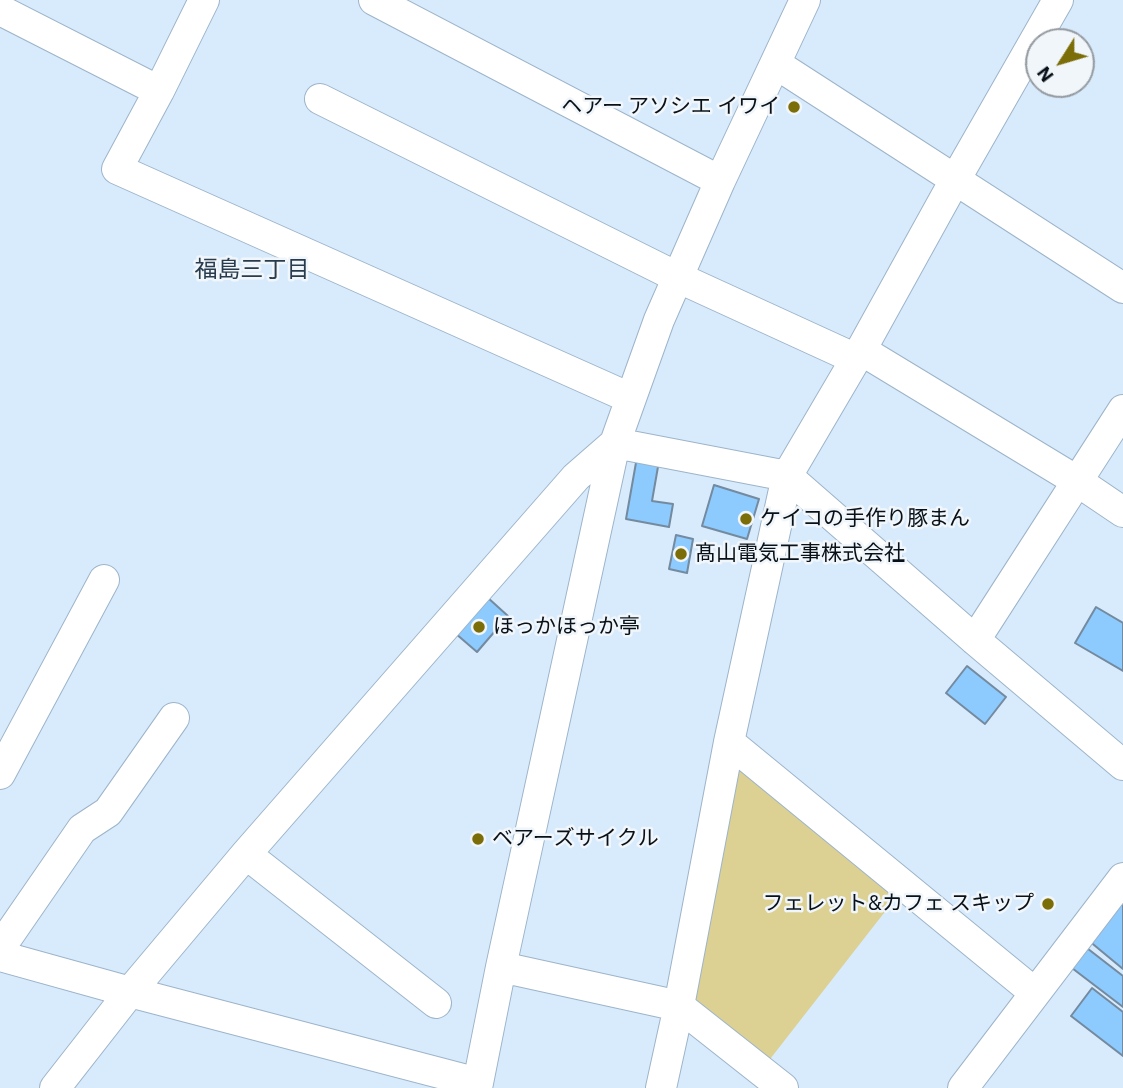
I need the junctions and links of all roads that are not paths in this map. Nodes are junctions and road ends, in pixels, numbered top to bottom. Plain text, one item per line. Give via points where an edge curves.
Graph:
1 (204, 0) edge
2 (374, 0) edge
3 (805, 0) edge
4 (1058, 0) edge
5 (0, 10) edge
6 (776, 64) junction
7 (159, 91) junction
8 (320, 99) dead end
9 (955, 180) junction
10 (720, 181) junction
11 (677, 277) junction
12 (1123, 288) edge
13 (859, 355) junction
14 (630, 398) junction
15 (1123, 410) edge
16 (615, 443) junction
17 (787, 476) junction
18 (1077, 481) junction
19 (1123, 512) edge
20 (104, 580) dead end
21 (975, 640) junction
22 (174, 718) dead end
23 (729, 743) junction
24 (1123, 765) edge
25 (0, 774) edge
26 (246, 854) junction
27 (1123, 878) edge
28 (0, 948) edge
29 (0, 956) edge
30 (502, 967) junction
31 (130, 992) junction
32 (1035, 993) junction
33 (436, 1003) dead end
34 (679, 1006) junction
35 (478, 1086) edge
36 (55, 1088) edge
37 (661, 1088) edge
38 (783, 1088) edge
39 (963, 1088) edge

1 - 7 street
2 - 10 street
3 - 6 street
4 - 9 street
5 - 7 street
6 - 9 street
6 - 10 street
7 - 14 street via 117,169
8 - 11 street
9 - 12 street
9 - 13 street
10 - 11 street
11 - 13 street
11 - 14 street
13 - 17 street
13 - 18 street
14 - 16 street
15 - 18 street
16 - 17 street
16 - 26 street via 576,477
16 - 30 street
17 - 21 street
17 - 23 street
18 - 19 street
18 - 21 street
20 - 25 street
21 - 24 street
22 - 28 street via 108,812 82,828
23 - 32 street
23 - 34 street
26 - 31 street
26 - 33 street
27 - 32 street
29 - 31 street
30 - 34 street
30 - 35 street
31 - 35 street
31 - 36 street
32 - 39 street
34 - 37 street
34 - 38 street

